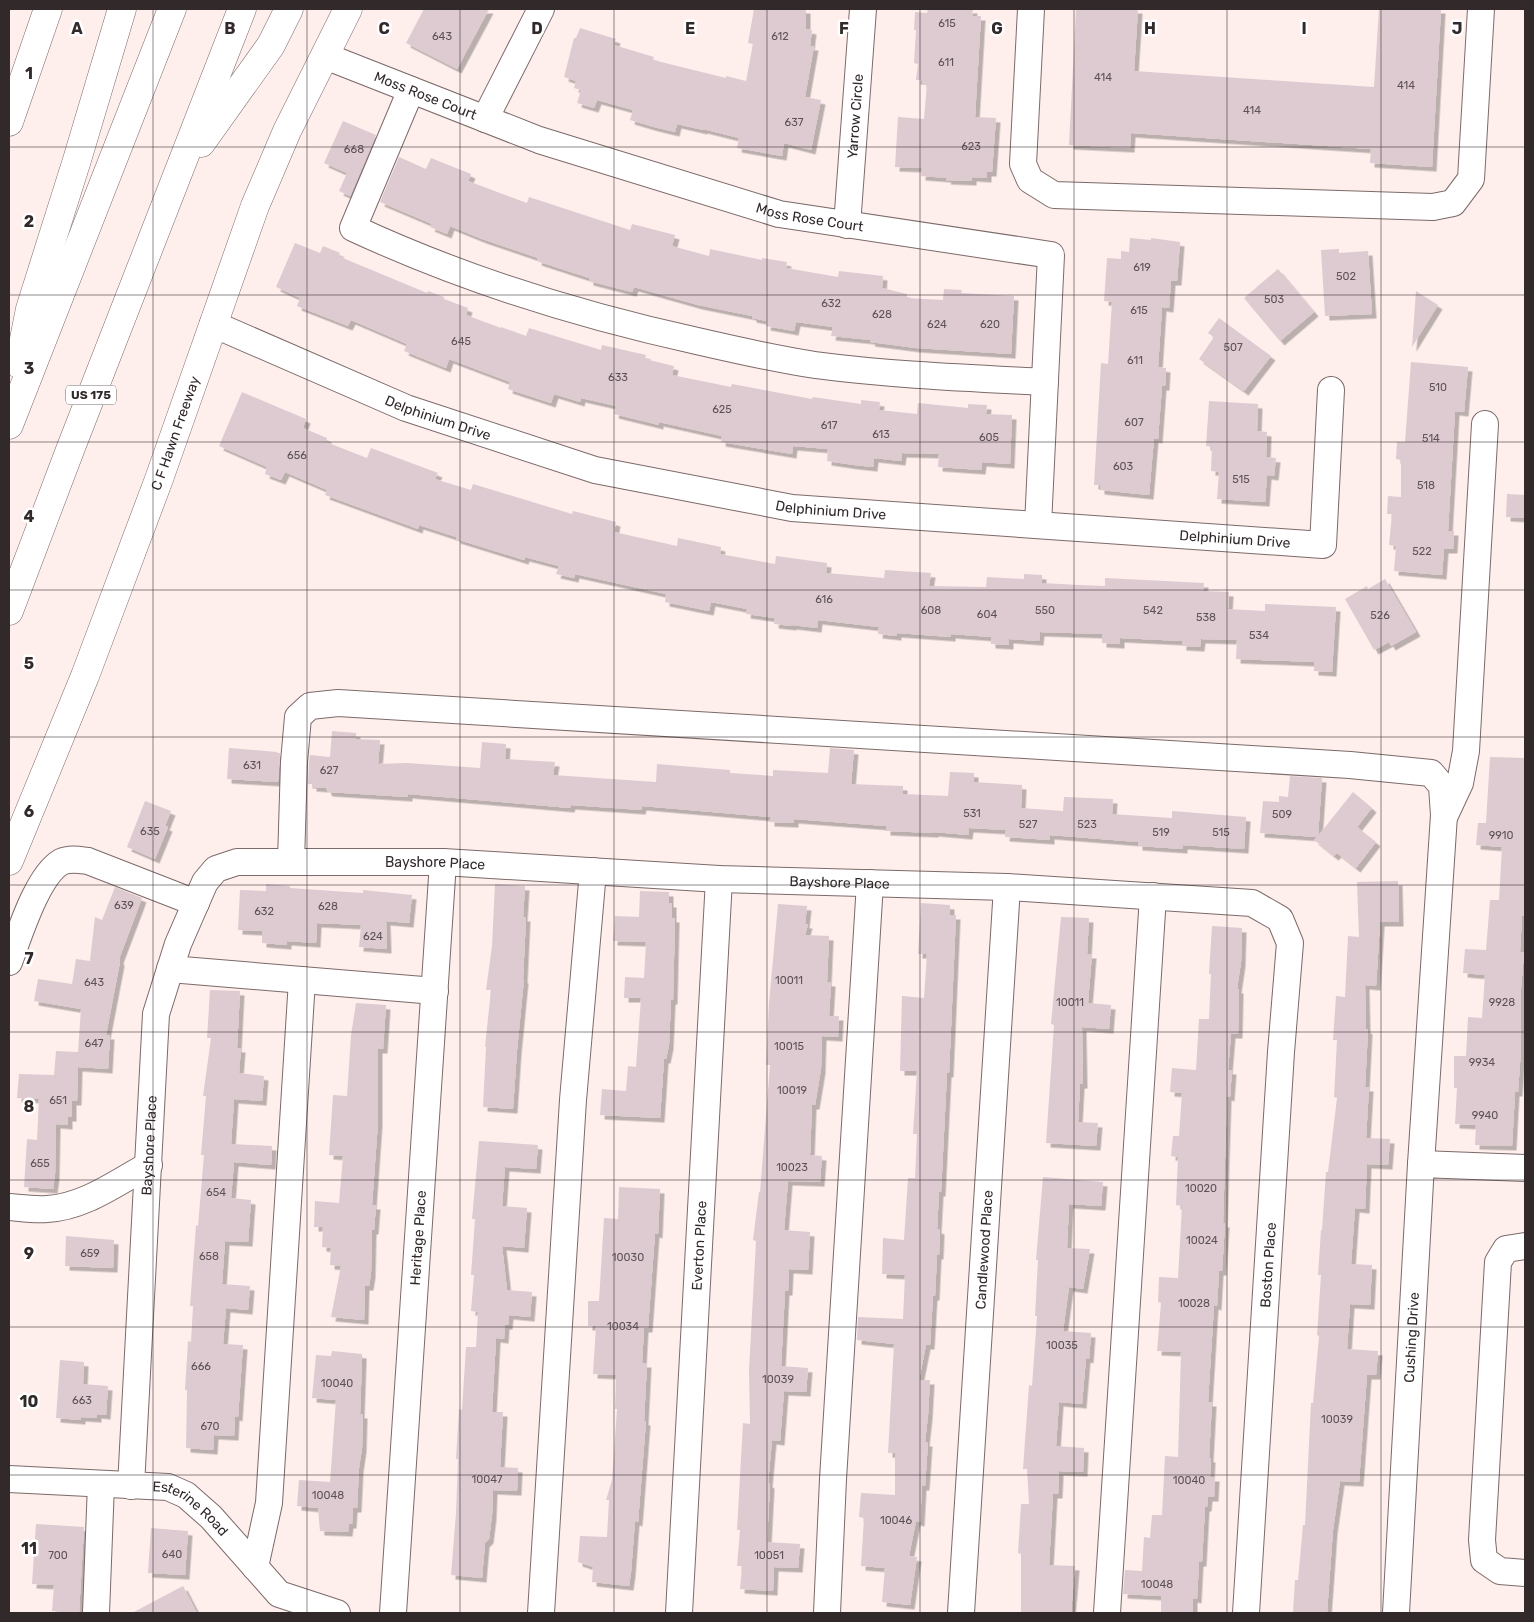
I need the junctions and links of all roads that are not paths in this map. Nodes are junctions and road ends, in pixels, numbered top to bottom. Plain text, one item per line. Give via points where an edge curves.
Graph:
1 (48, 9) edge
2 (122, 9) edge
3 (172, 9) edge
4 (242, 9) edge
5 (289, 9) edge
6 (348, 9) edge
7 (541, 9) edge
8 (862, 9) edge
9 (1031, 9) edge
10 (1481, 9) edge
11 (324, 56) junction
12 (15, 84) edge
13 (411, 90) junction
14 (485, 119) junction
15 (9, 122) edge
16 (176, 179) junction
17 (847, 225) junction
18 (213, 324) junction
19 (1045, 382) junction
20 (1331, 390) dead end
21 (9, 420) edge
22 (1485, 424) dead end
23 (9, 425) edge
24 (1038, 525) junction
25 (9, 611) edge
26 (1444, 815) junction
27 (9, 861) edge
28 (291, 862) junction
29 (443, 862) junction
30 (594, 871) junction
31 (719, 879) junction
32 (870, 883) junction
33 (1007, 887) junction
34 (1153, 896) junction
35 (196, 903) junction
36 (1280, 919) joint
37 (9, 962) edge
38 (170, 969) junction
39 (302, 980) junction
40 (434, 991) junction
41 (1421, 1164) junction
42 (149, 1165) junction
43 (1525, 1168) edge
44 (9, 1207) edge
45 (1525, 1246) edge
46 (9, 1479) edge
47 (101, 1484) junction
48 (132, 1486) junction
49 (255, 1567) junction
50 (1525, 1572) edge
51 (96, 1613) edge
52 (337, 1613) edge
53 (394, 1613) edge
54 (541, 1613) edge
55 (679, 1613) edge
56 (827, 1613) edge
57 (961, 1613) edge
58 (1107, 1613) edge
59 (1246, 1613) edge
60 (1396, 1613) edge

1 - 12 main road
2 - 21 main road via 30,309
3 - 23 main road
4 - 16 main road, US 175
5 - 16 main road via 271,44
6 - 11 main road, C F Hawn Freeway
7 - 14 street
8 - 17 street, Yarrow Circle
9 - 10 street via 1024,164 1030,180 1054,195 1433,207 1454,204 1471,179
11 - 13 street, Moss Rose Court
11 - 18 main road, C F Hawn Freeway via 255,206
12 - 15 main road
13 - 14 street, Moss Rose Court
13 - 19 street via 353,228 405,252 571,310 727,348 815,364 898,374
14 - 17 street, Moss Rose Court via 539,140 780,214
16 - 25 main road, US 175
17 - 19 street, Moss Rose Court via 1051,255
18 - 24 street, Delphinium Drive via 406,408 595,470 792,508
18 - 27 main road, C F Hawn Freeway via 85,676
19 - 24 street, Moss Rose Court
20 - 24 street, Delphinium Drive via 1323,545
22 - 26 street via 1466,751 1460,783
26 - 28 street, Cushing Drive via 1442,786 1431,773 338,703 310,706 298,717
26 - 41 street, Cushing Drive
28 - 29 street, Bayshore Place
28 - 35 street, Bayshore Place via 237,862 216,869 205,882
29 - 30 street, Bayshore Place
29 - 40 street, Heritage Place
30 - 31 street, Bayshore Place
30 - 54 street via 573,1100
31 - 32 street, Bayshore Place
31 - 55 street, Everton Place
32 - 33 street, Bayshore Place
32 - 56 street
33 - 34 street, Bayshore Place
33 - 57 street, Candlewood Place
34 - 36 street, Bayshore Place via 1252,903
34 - 58 street
35 - 37 street via 88,861 62,862 40,885
35 - 38 street, Bayshore Place
36 - 59 street, Boston Place via 1290,943
38 - 39 street
38 - 42 street, Bayshore Place via 156,1014
39 - 40 street
39 - 49 street via 269,1503
40 - 53 street, Heritage Place
41 - 43 street
41 - 60 street, Cushing Drive
42 - 44 street via 73,1204 47,1209
42 - 48 street, Bayshore Place
45 - 50 street via 1506,1249 1498,1262 1482,1540 1484,1560 1500,1571
46 - 47 street, Esterine Road
47 - 48 street, Esterine Road
47 - 51 street
48 - 49 street, Esterine Road via 168,1487 186,1495 212,1517
49 - 52 street, Esterine Road via 278,1594

